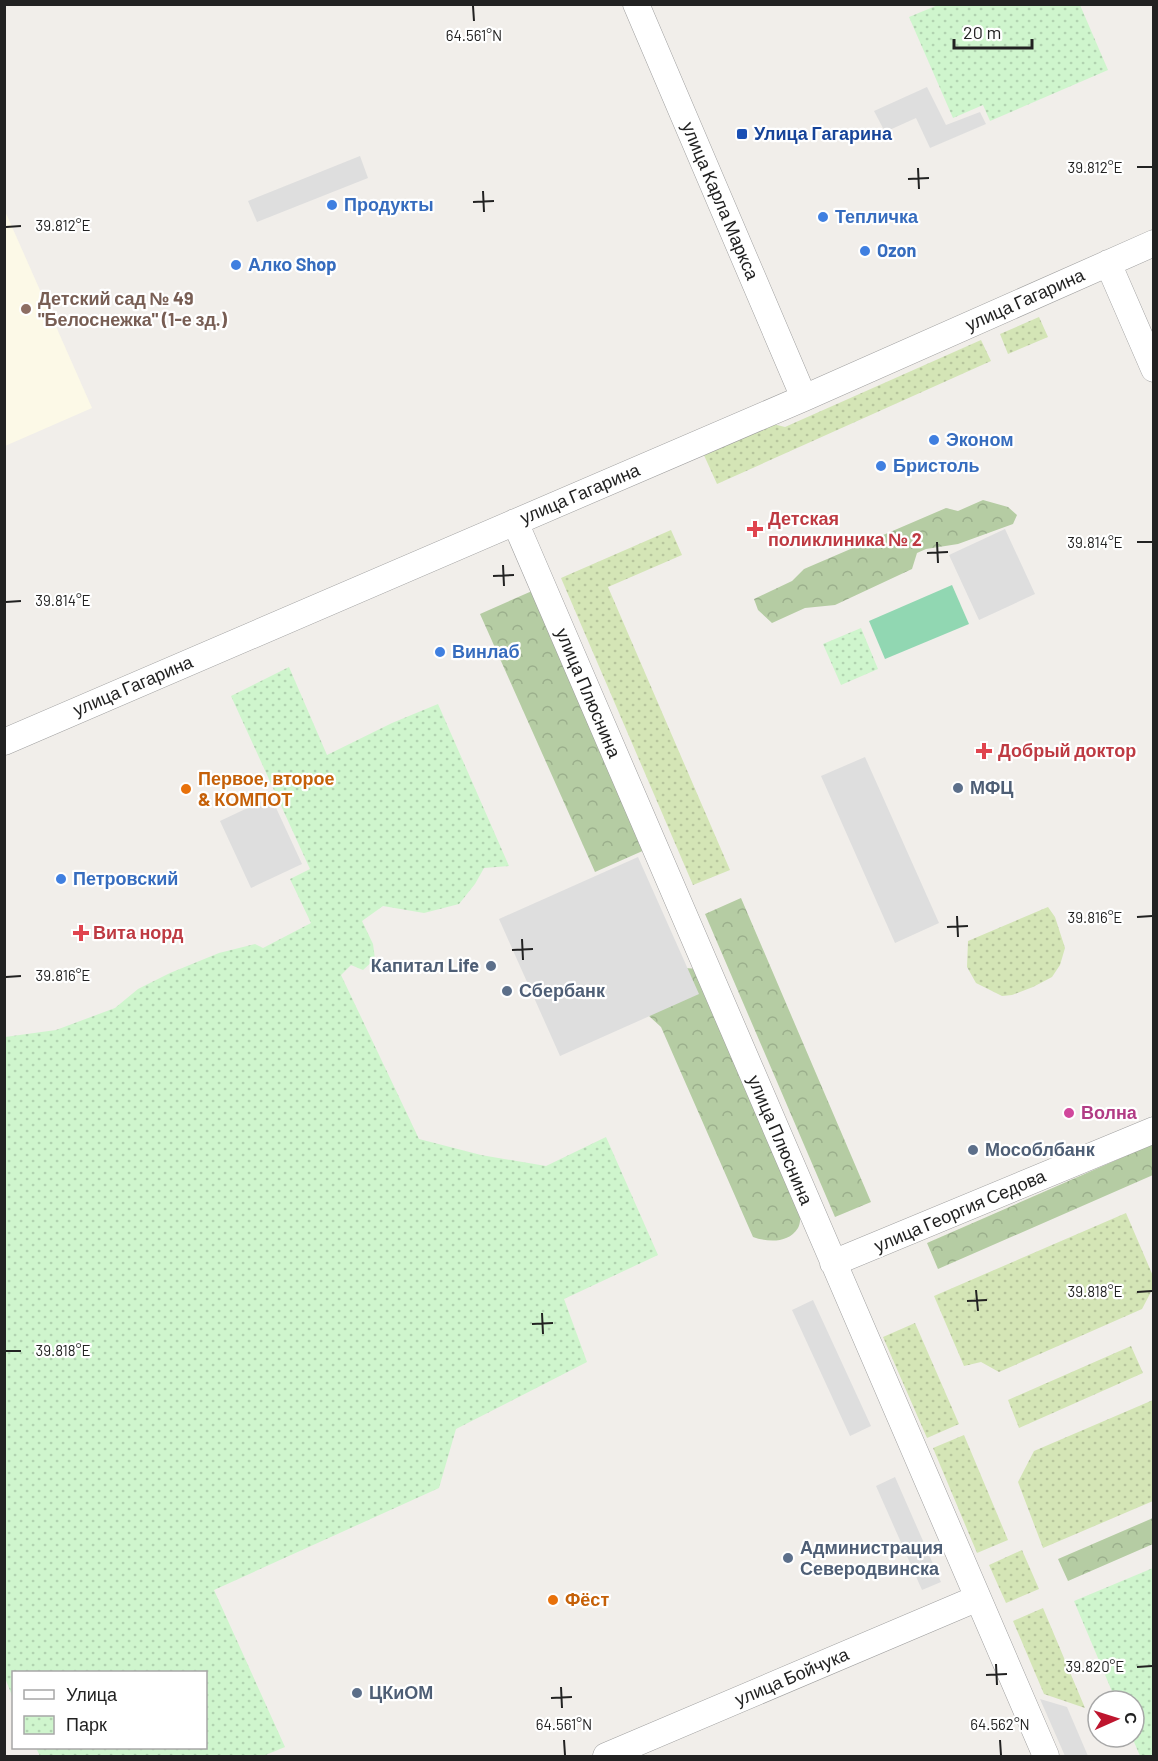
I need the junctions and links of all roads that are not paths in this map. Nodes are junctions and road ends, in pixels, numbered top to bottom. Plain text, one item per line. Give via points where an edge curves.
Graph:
1 (636, 4) edge
2 (1154, 243) edge
3 (1108, 263) junction
4 (1154, 369) edge
5 (804, 398) junction
6 (515, 522) junction
7 (4, 742) edge
8 (1154, 1130) edge
9 (833, 1263) junction
10 (978, 1598) junction
11 (606, 1756) edge
12 (1046, 1756) edge

1 - 5 street, улица Карла Маркса
2 - 3 street, улица Гагарина
3 - 4 street
3 - 5 street, улица Гагарина
5 - 6 street, улица Гагарина
6 - 7 street, улица Гагарина
6 - 9 street, улица Плюснина
8 - 9 street, улица Георгия Седова
9 - 10 street, улица Плюснина
10 - 11 street, улица Бойчука
10 - 12 street, улица Плюснина

